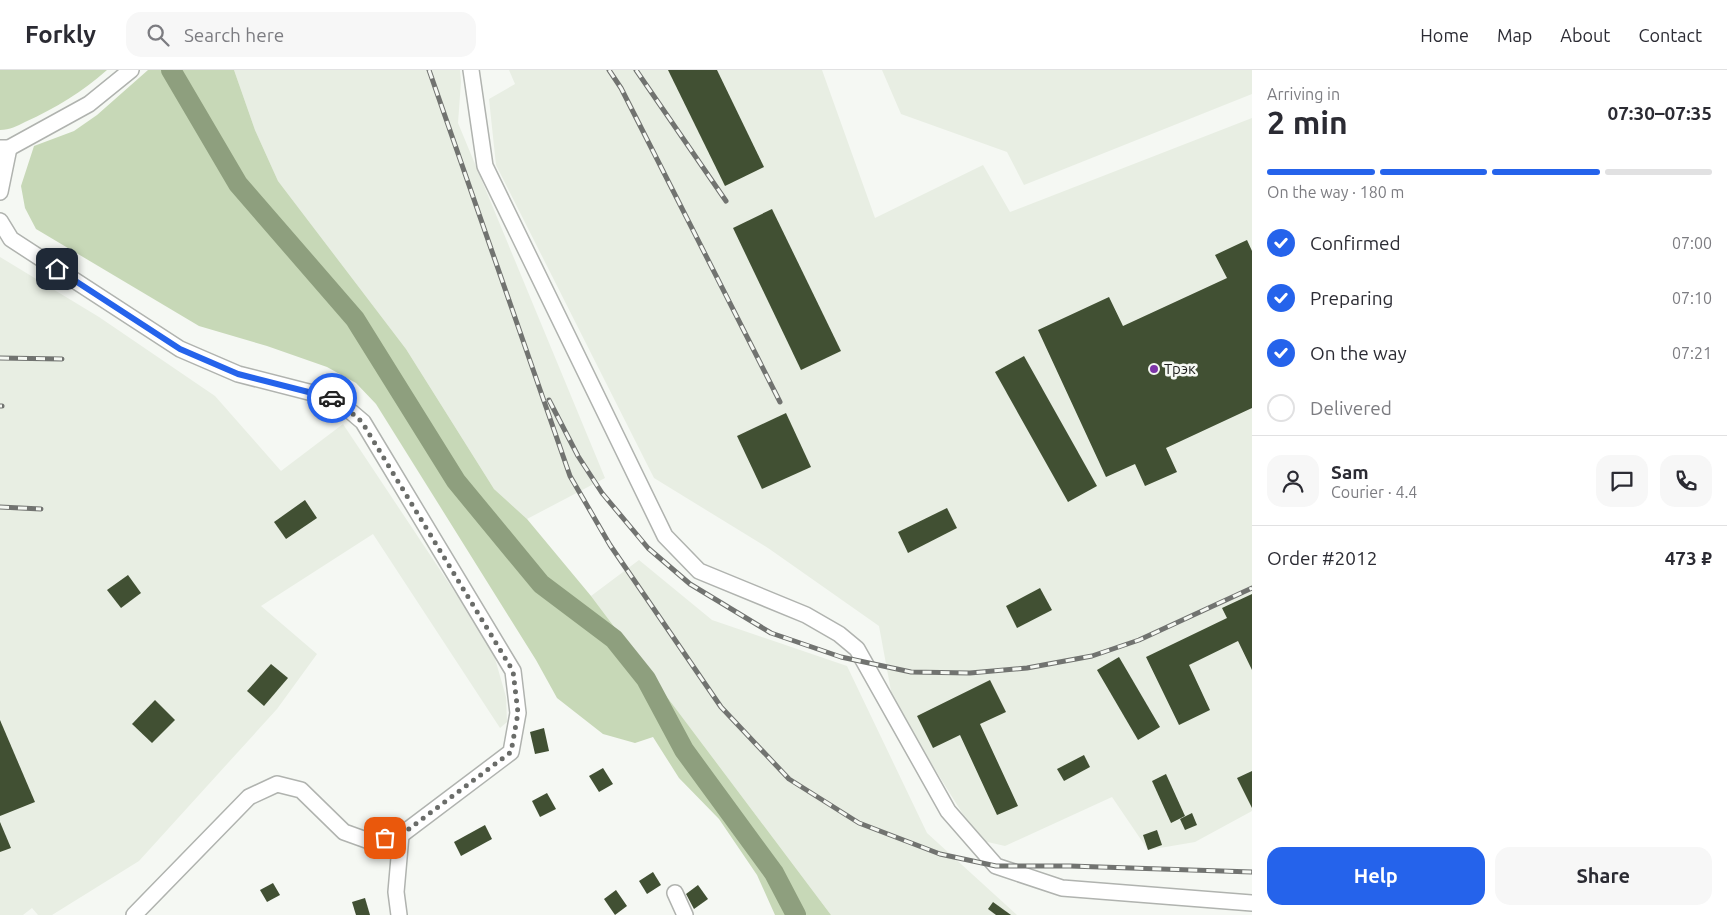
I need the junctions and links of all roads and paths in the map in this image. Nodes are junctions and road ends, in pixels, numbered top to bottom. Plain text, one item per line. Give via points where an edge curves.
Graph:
1 (131, 70) edge
2 (471, 70) edge
3 (4, 148) edge
4 (0, 192) edge
5 (0, 221) edge
6 (401, 835) junction
7 (675, 893) dead end
8 (1252, 903) edge
9 (134, 915) edge
10 (399, 915) edge
11 (685, 915) edge

1 - 3 street via 89,104
2 - 8 street via 485,166 665,536 698,571 806,615 857,649 948,812 996,866 1062,888
3 - 4 street
5 - 6 street via 11,239 180,349 238,374 336,399 362,422 513,671 518,713 511,752
6 - 9 street via 369,841 344,832 302,790 277,784 249,797
6 - 10 street via 396,892
7 - 11 street

